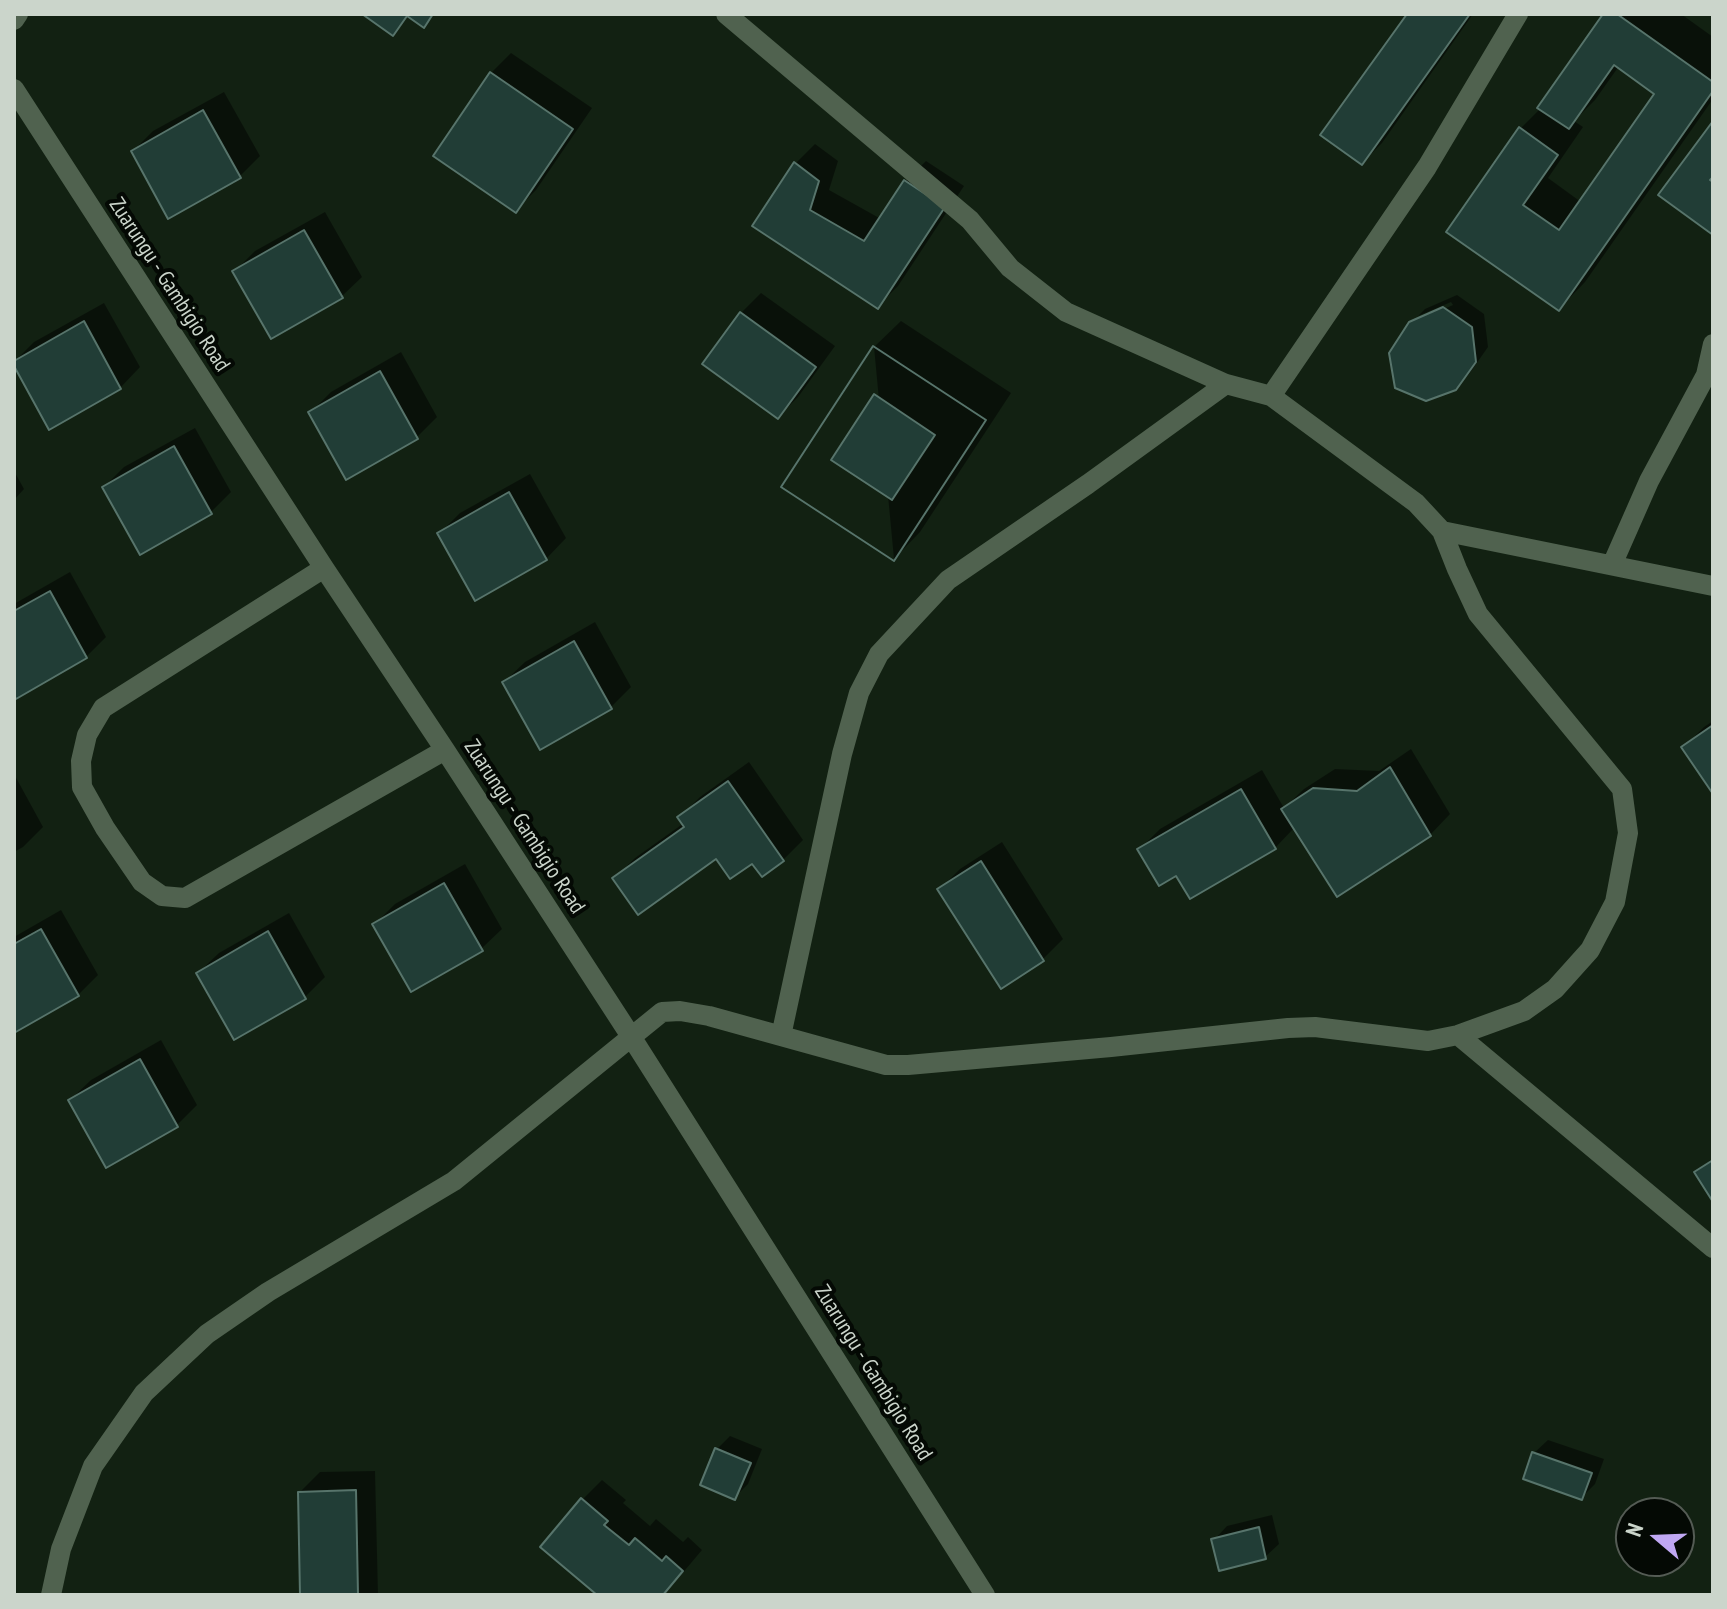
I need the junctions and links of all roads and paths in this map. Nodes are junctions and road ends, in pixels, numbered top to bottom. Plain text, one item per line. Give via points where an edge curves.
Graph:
1 (18, 14) edge
2 (726, 14) edge
3 (1518, 14) edge
4 (14, 20) edge
5 (14, 89) edge
6 (1713, 344) edge
7 (1226, 384) junction
8 (1271, 396) junction
9 (1442, 531) junction
10 (1612, 565) junction
11 (324, 568) junction
12 (1713, 586) edge
13 (445, 750) junction
14 (1458, 1035) junction
15 (781, 1036) junction
16 (632, 1038) junction
17 (1713, 1248) edge
18 (51, 1595) edge
19 (985, 1595) edge

1 - 4 street
2 - 7 street via 970,220 1010,268 1066,312
3 - 8 street via 1427,167
5 - 11 street, Zuarungu - Gambigio Road
6 - 10 street via 1706,375 1649,481
7 - 8 street
7 - 15 street via 948,580 879,654 859,693 842,754
8 - 9 street via 1416,503
9 - 10 street
9 - 14 street via 1478,614 1622,789 1628,833 1615,902 1590,950 1555,989 1524,1011
10 - 12 street
11 - 13 street, Zuarungu - Gambigio Road
11 - 13 street via 103,708 87,735 82,787 112,839 142,882 162,896 185,898
13 - 16 street, Zuarungu - Gambigio Road
14 - 15 street via 1428,1041 1288,1028 908,1065 886,1065
14 - 17 street
15 - 16 street via 680,1011 662,1012
16 - 18 street via 454,1181 207,1334 152,1385 93,1466 61,1549
16 - 19 street, Zuarungu - Gambigio Road

